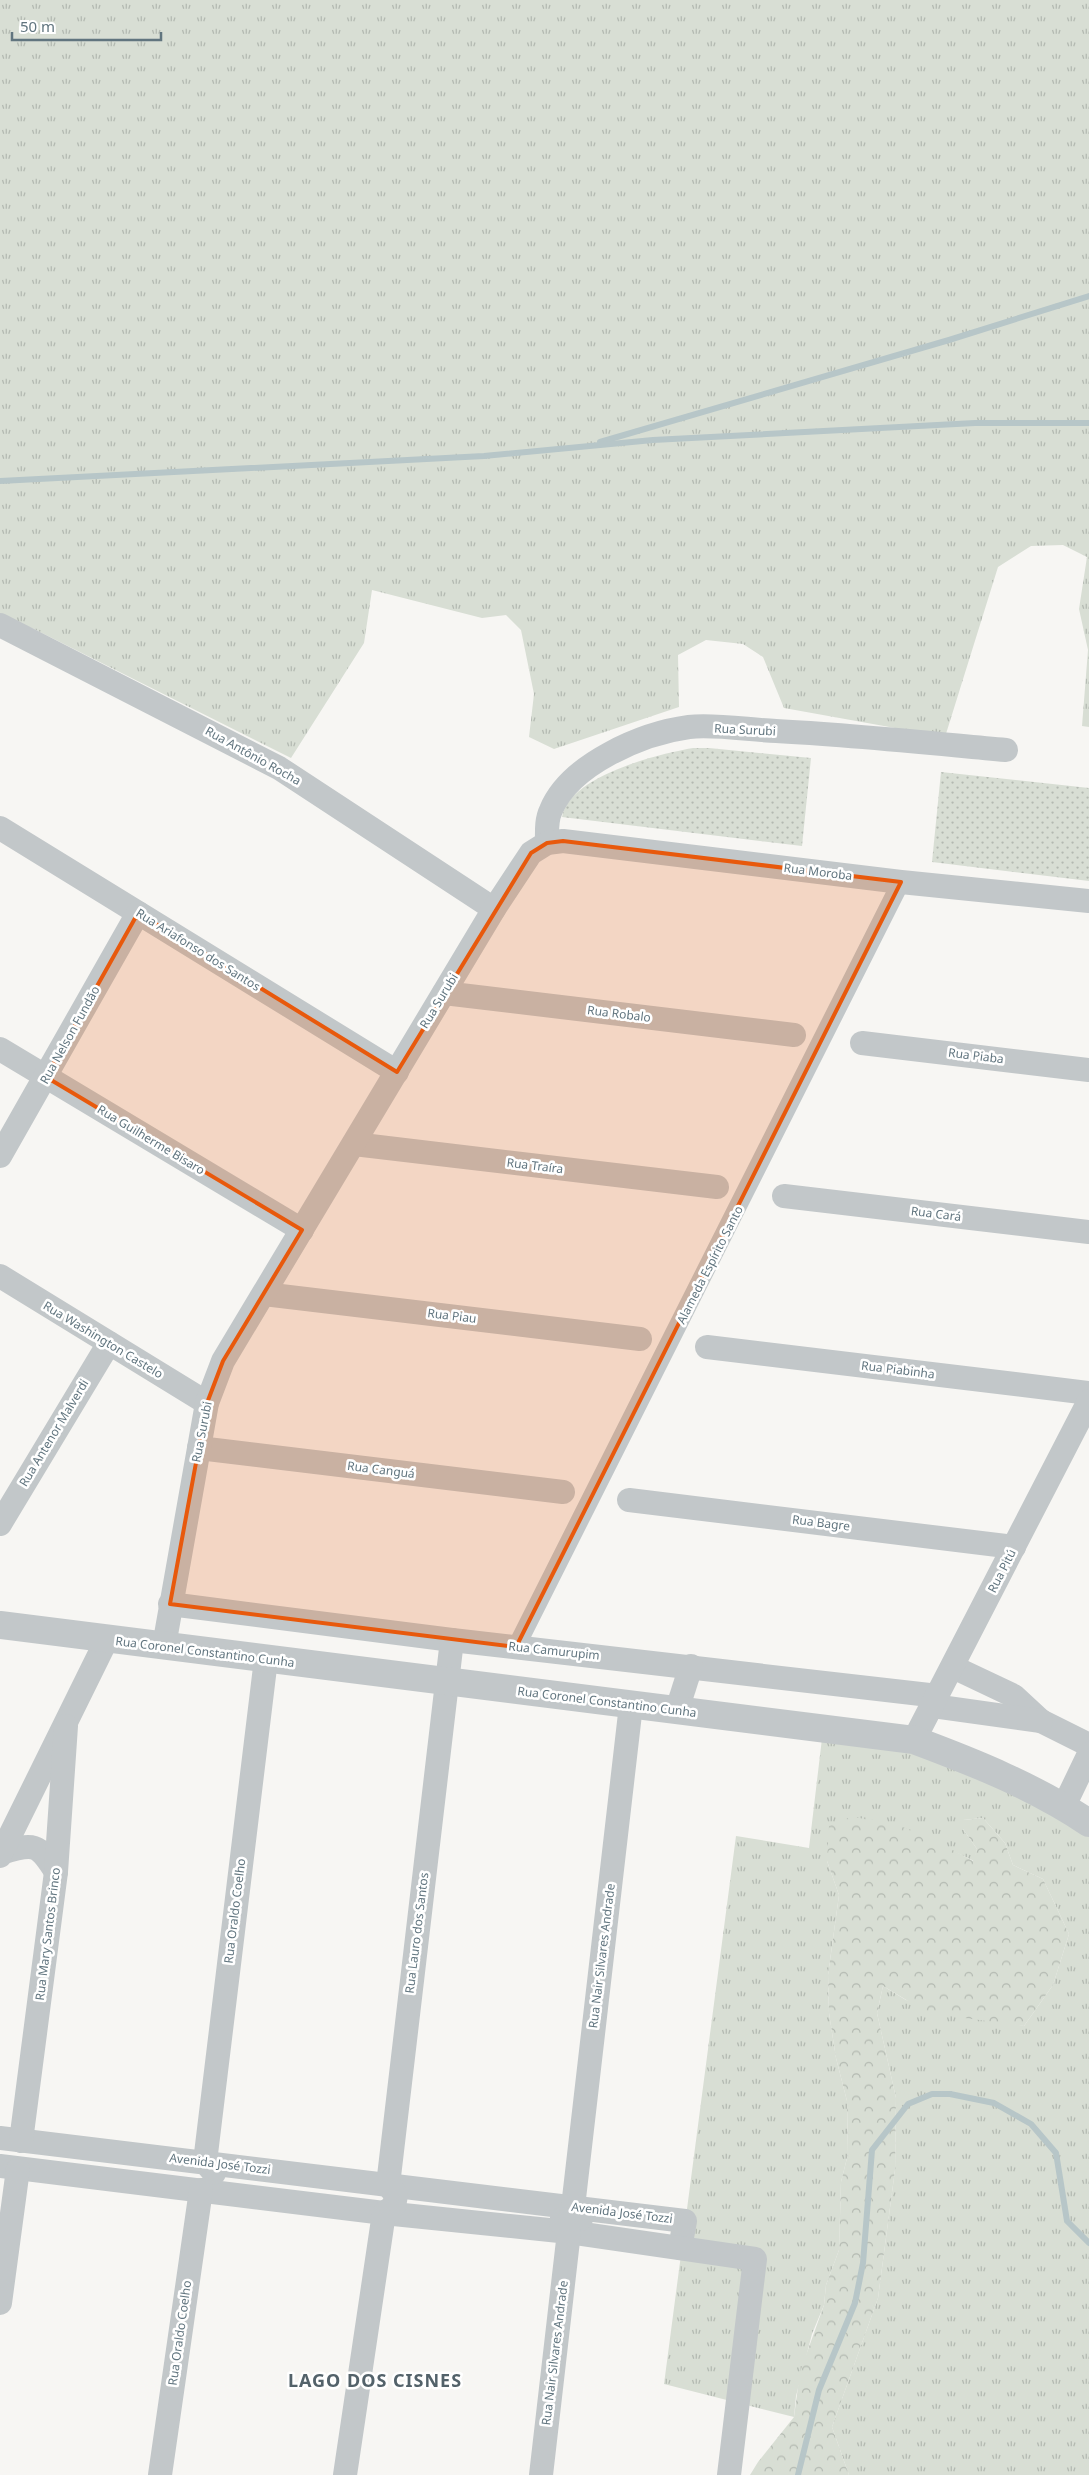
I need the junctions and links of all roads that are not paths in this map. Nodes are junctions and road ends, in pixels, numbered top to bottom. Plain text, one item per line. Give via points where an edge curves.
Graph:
1 (0, 625) edge
2 (1006, 750) dead end
3 (0, 828) edge
4 (547, 844) junction
5 (901, 882) junction
6 (1089, 901) edge
7 (494, 909) junction
8 (138, 913) junction
9 (444, 993) junction
10 (794, 1035) dead end
11 (862, 1043) dead end
12 (0, 1049) edge
13 (1089, 1070) edge
14 (397, 1072) junction
15 (46, 1077) junction
16 (354, 1144) junction
17 (0, 1156) edge
18 (717, 1187) dead end
19 (784, 1196) dead end
20 (302, 1230) junction
21 (1089, 1232) edge
22 (0, 1276) edge
23 (264, 1294) junction
24 (640, 1339) dead end
25 (108, 1343) junction
26 (707, 1347) dead end
27 (1089, 1393) edge
28 (1089, 1401) edge
29 (207, 1403) junction
30 (199, 1448) junction
31 (563, 1492) dead end
32 (629, 1500) dead end
33 (0, 1524) edge
34 (1014, 1546) junction
35 (170, 1604) junction
36 (0, 1625) edge
37 (107, 1640) junction
38 (452, 1640) junction
39 (164, 1646) junction
40 (516, 1647) junction
41 (266, 1660) junction
42 (691, 1666) junction
43 (953, 1666) junction
44 (447, 1681) junction
45 (935, 1701) junction
46 (631, 1705) junction
47 (677, 1710) junction
48 (1041, 1721) junction
49 (66, 1726) junction
50 (914, 1740) junction
51 (1089, 1745) edge
52 (1089, 1754) edge
53 (1064, 1806) junction
54 (1089, 1823) edge
55 (1, 1854) edge
56 (56, 1872) junction
57 (11, 2139) edge
58 (205, 2162) junction
59 (9, 2168) edge
60 (388, 2185) junction
61 (200, 2190) junction
62 (573, 2207) junction
63 (384, 2213) junction
64 (569, 2232) junction
65 (680, 2248) junction
66 (0, 2303) edge
67 (160, 2475) edge
68 (346, 2475) edge
69 (541, 2475) edge
70 (729, 2475) edge

1 - 7 street, Rua Antônio Rocha via 279,768
2 - 4 street, Rua Surubi via 741,729 691,727 658,733 626,744 570,784 551,810
3 - 8 street, Rua Ariafonso dos Santos
4 - 5 street, Rua Moroba via 563,841
4 - 7 street, Rua Surubi via 531,853
5 - 6 street, Rua Moroba
5 - 40 street, Alameda Espírito Santo
7 - 9 street, Rua Surubi
8 - 14 street, Rua Ariafonso dos Santos
8 - 15 street, Rua Nelson Fundão
9 - 10 street, Rua Robalo
9 - 14 street, Rua Surubi
11 - 13 street, Rua Piaba
12 - 15 street, Rua Guilherme Bisaro
14 - 16 street, Rua Surubi
15 - 17 street, Rua Nelson Fundão
15 - 20 street, Rua Guilherme Bisaro
16 - 18 street, Rua Traíra
16 - 20 street, Rua Surubi
19 - 21 street, Rua Cará
20 - 23 street, Rua Surubi
22 - 25 street, Rua Washington Castelo
23 - 24 street, Rua Piau
23 - 29 street, Rua Surubi via 223,1361
25 - 29 street, Rua Washington Castelo
25 - 33 street, Rua Antenor Malverdi
26 - 27 street, Rua Piabinha
28 - 34 street, Rua Pitú
29 - 30 street, Rua Surubi
30 - 31 street, Rua Canguá
30 - 35 street, Rua Surubi
32 - 34 street, Rua Bagre
34 - 43 street, Rua Pitú
35 - 38 street, Rua Camurupim
35 - 39 street, Rua Surubi
36 - 37 street, Rua Coronel Constantino Cunha
37 - 39 street, Rua Coronel Constantino Cunha
37 - 49 street, Rua Coronel Constantino Cunha
38 - 40 street, Rua Camurupim
38 - 44 street, Rua Lauro dos Santos
39 - 41 street, Rua Coronel Constantino Cunha
40 - 42 street, Rua Camurupim
41 - 44 street, Rua Coronel Constantino Cunha
41 - 58 street, Rua Oraldo Coelho
42 - 45 street, Rua Camurupim
42 - 47 street
43 - 45 street, Rua Pitú
43 - 48 street via 1014,1696
44 - 46 street, Rua Coronel Constantino Cunha
44 - 60 street, Rua Lauro dos Santos
45 - 48 street, Rua Camurupim
45 - 50 street, Rua Pitú
46 - 47 street, Rua Coronel Constantino Cunha
46 - 62 street, Rua Nair Silvares Andrade
47 - 50 street, Rua Coronel Constantino Cunha
48 - 51 street
49 - 55 street, Rua Coronel Constantino Cunha
49 - 56 street, Rua Mary Santos Brinco
50 - 53 street, Rua Coronel Constantino Cunha via 982,1765
52 - 53 street
53 - 54 street, Rua Coronel Constantino Cunha
55 - 56 street via 25,1846 43,1852
56 - 57 street, Rua Mary Santos Brinco
57 - 58 street, Avenida José Tozzi
57 - 59 street via 7,2160
58 - 60 street, Avenida José Tozzi
58 - 61 street, Rua Oraldo Coelho via 193,2169 192,2181
59 - 61 street, Avenida José Tozzi
59 - 66 street
60 - 62 street, Avenida José Tozzi
60 - 63 street via 376,2192 374,2203
61 - 63 street, Avenida José Tozzi
61 - 67 street, Rua Oraldo Coelho
62 - 64 street, Rua Nair Silvares Andrade via 563,2214 561,2223
62 - 65 street, Avenida José Tozzi via 685,2220
63 - 64 street, Avenida José Tozzi
63 - 68 street
64 - 65 street, Avenida José Tozzi
64 - 69 street, Rua Nair Silvares Andrade
65 - 70 street via 755,2259

